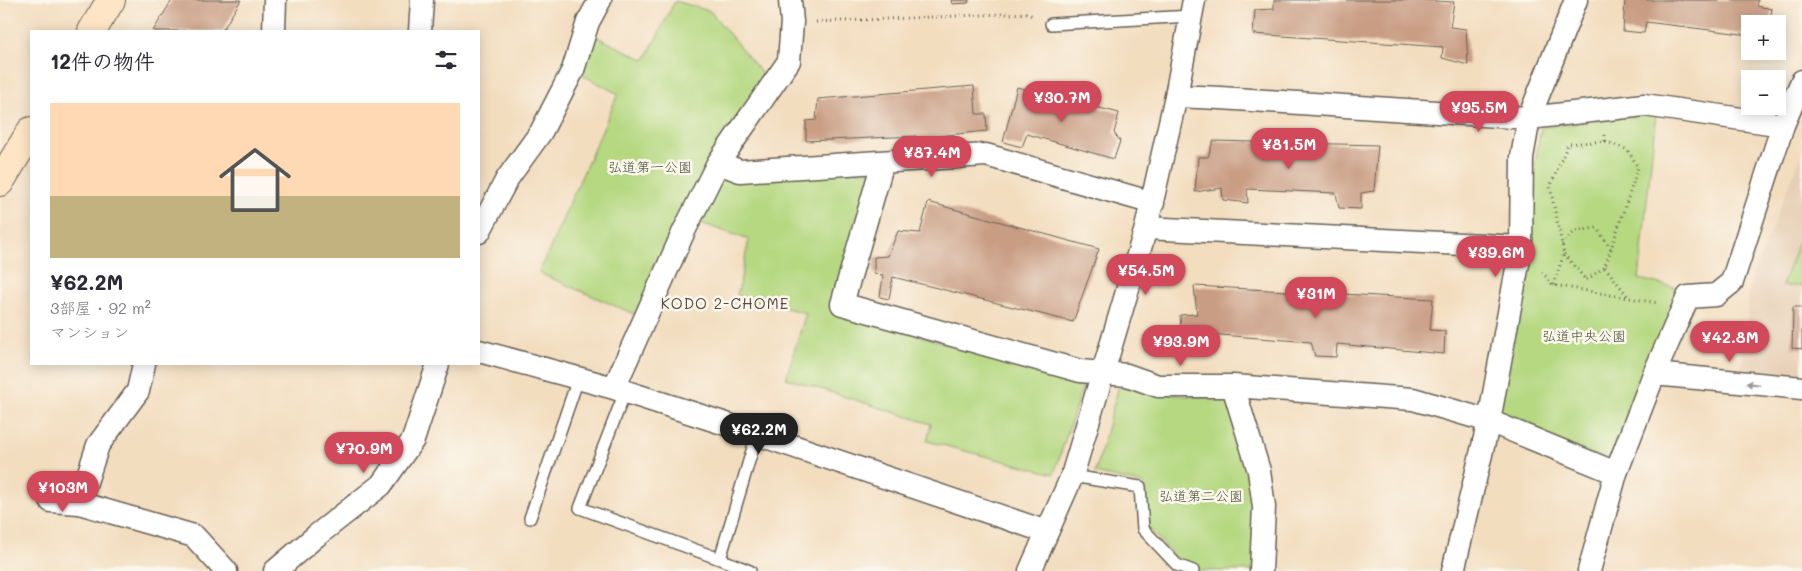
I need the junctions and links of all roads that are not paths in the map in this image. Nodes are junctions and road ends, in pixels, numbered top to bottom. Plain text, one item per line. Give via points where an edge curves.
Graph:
1 (111, 0) edge
2 (275, 0) edge
3 (422, 0) edge
4 (600, 0) edge
5 (790, 0) edge
6 (1576, 0) edge
7 (1193, 8) edge
8 (1051, 24) road end
9 (93, 30) edge
10 (274, 30) edge
11 (420, 30) edge
12 (1802, 81) edge
13 (1176, 96) junction
14 (1529, 118) junction
15 (1783, 125) junction
16 (30, 133) edge
17 (883, 162) junction
18 (718, 163) junction
19 (0, 182) edge
20 (1153, 203) junction
21 (1146, 228) junction
22 (480, 230) edge
23 (1521, 246) junction
24 (480, 351) edge
25 (144, 365) edge
26 (438, 365) edge
27 (1102, 373) junction
28 (1654, 374) junction
29 (578, 378) junction
30 (1234, 386) junction
31 (1802, 388) edge
32 (619, 390) junction
33 (1489, 421) junction
34 (757, 434) junction
35 (1616, 473) junction
36 (1072, 476) junction
37 (52, 501) dead end
38 (79, 503) junction
39 (530, 518) dead end
40 (1047, 532) junction
41 (720, 559) junction
42 (226, 571) edge
43 (275, 571) edge
44 (750, 571) edge
45 (1030, 571) edge
46 (1193, 571) edge
47 (1261, 571) edge
48 (1453, 571) edge
49 (1589, 571) edge

1 - 9 main road
2 - 10 street
3 - 11 street
4 - 22 street via 588,22 573,70 541,132 507,179
5 - 18 street via 792,22 788,61
6 - 14 street
7 - 8 lane
7 - 13 street
12 - 15 street
13 - 14 street
13 - 20 street
14 - 15 street via 1644,105
14 - 23 street via 1522,157
15 - 28 street via 1732,282 1716,295 1688,297
16 - 19 main road
17 - 18 street via 740,171
17 - 20 street via 986,156
17 - 27 street via 842,304 1080,370
18 - 32 street via 684,231
20 - 21 street
21 - 23 street
21 - 27 street
23 - 33 street
24 - 29 street
25 - 38 street via 138,391 98,445
26 - 43 street via 413,440 381,485
27 - 30 street via 1127,375 1158,386
27 - 36 street
31 -> 28 street
28 - 35 street
29 - 32 street
29 - 39 lane
30 - 33 street via 1413,400
30 - 47 street via 1259,471 1264,507
32 - 34 street
32 - 41 lane via 580,508
33 - 35 street
33 - 48 street
34 - 40 street
34 - 41 lane
35 - 49 street
36 - 40 street
36 - 46 lane via 1140,486 1143,529 1177,565
37 - 38 street
38 - 42 street via 194,536
40 - 45 street
41 - 44 lane

